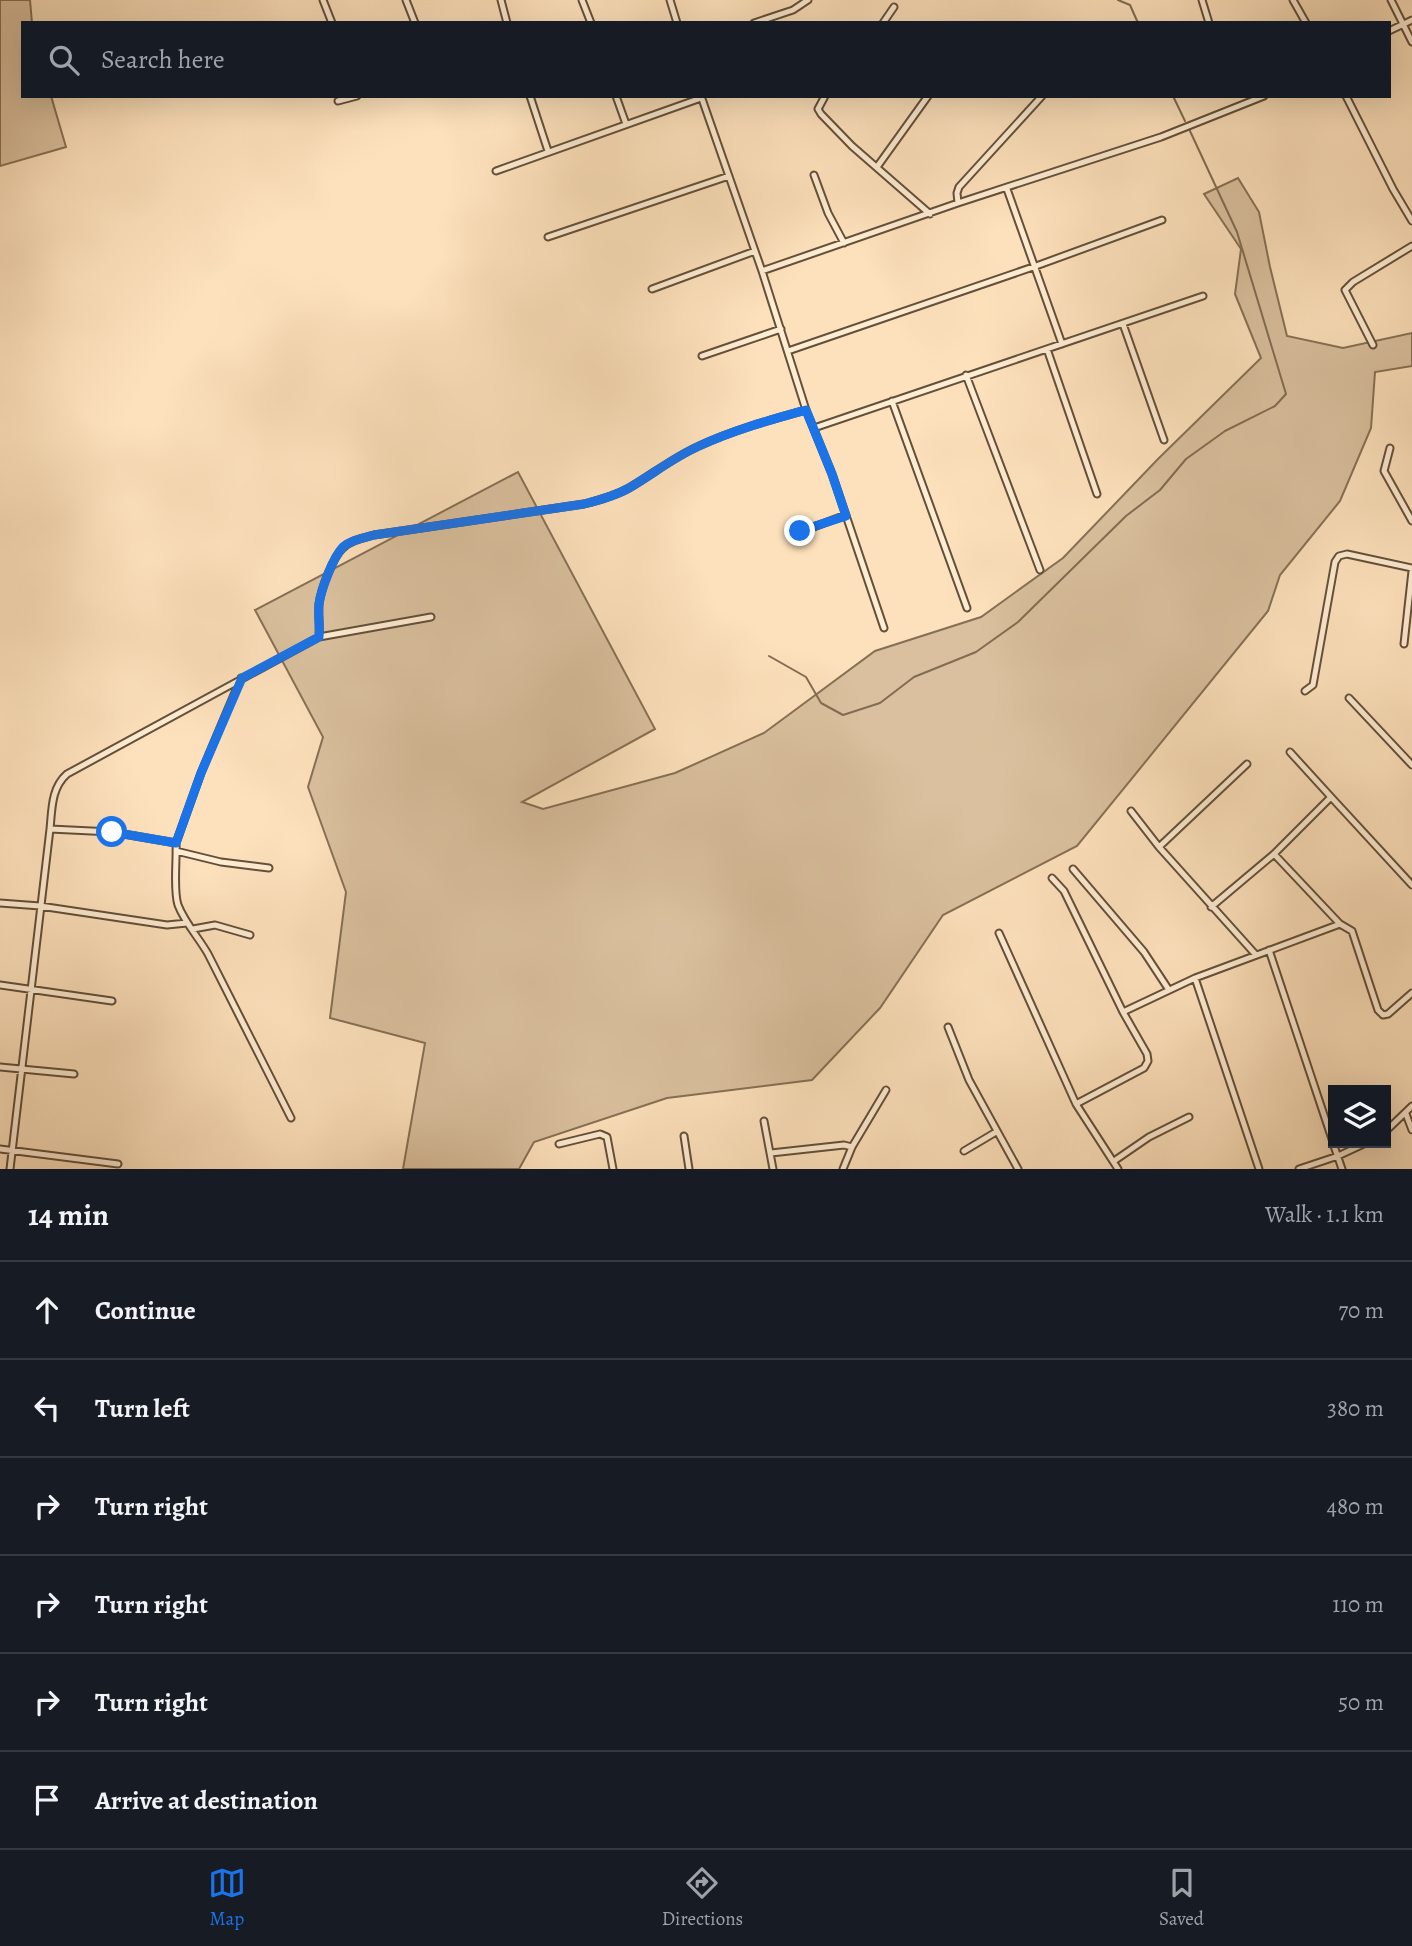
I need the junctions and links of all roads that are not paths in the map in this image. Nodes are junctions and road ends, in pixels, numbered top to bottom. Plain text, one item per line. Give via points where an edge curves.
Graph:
1 (323, 0) edge
2 (406, 0) edge
3 (501, 0) edge
4 (582, 0) edge
5 (670, 0) edge
6 (807, 0) edge
7 (1202, 0) edge
8 (1293, 0) edge
9 (1391, 0) edge
10 (894, 7) dead end
11 (1412, 20) edge
12 (331, 21) edge
13 (414, 21) edge
14 (506, 21) edge
15 (590, 21) edge
16 (676, 21) edge
17 (760, 21) edge
18 (884, 21) edge
19 (1208, 21) edge
20 (1305, 21) edge
21 (1402, 24) junction
22 (1391, 30) edge
23 (1412, 42) edge
24 (351, 98) edge
25 (531, 98) edge
26 (617, 98) edge
27 (698, 98) edge
28 (701, 98) edge
29 (824, 98) edge
30 (927, 98) edge
31 (1040, 98) edge
32 (1245, 98) edge
33 (1259, 98) edge
34 (1347, 98) edge
35 (338, 102) dead end
36 (1248, 103) junction
37 (626, 124) junction
38 (548, 151) junction
39 (877, 167) junction
40 (496, 171) dead end
41 (814, 175) dead end
42 (729, 176) junction
43 (1007, 189) junction
44 (958, 203) junction
45 (930, 214) junction
46 (1162, 219) dead end
47 (1412, 221) edge
48 (548, 237) dead end
49 (844, 243) junction
50 (1412, 246) edge
51 (755, 251) junction
52 (1036, 267) junction
53 (762, 271) junction
54 (652, 289) dead end
55 (1203, 296) dead end
56 (1123, 324) junction
57 (781, 329) junction
58 (1062, 344) junction
59 (1373, 345) dead end
60 (1047, 349) junction
61 (788, 351) junction
62 (702, 356) dead end
63 (966, 375) junction
64 (892, 401) junction
65 (806, 410) junction
66 (814, 428) junction
67 (1164, 440) dead end
68 (1390, 448) dead end
69 (1097, 494) dead end
70 (846, 516) junction
71 (1412, 521) edge
72 (800, 531) dead end
73 (1040, 570) dead end
74 (1412, 570) edge
75 (967, 608) dead end
76 (431, 617) dead end
77 (884, 628) dead end
78 (319, 637) junction
79 (1404, 644) dead end
80 (242, 678) junction
81 (1305, 691) dead end
82 (1349, 698) dead end
83 (1290, 752) dead end
84 (1247, 764) dead end
85 (1412, 765) edge
86 (1331, 797) junction
87 (1131, 811) dead end
88 (50, 829) junction
89 (176, 843) junction
90 (1159, 847) junction
91 (176, 851) junction
92 (1274, 854) junction
93 (269, 868) dead end
94 (1073, 869) dead end
95 (1052, 878) dead end
96 (1412, 885) edge
97 (0, 903) edge
98 (40, 906) junction
99 (1211, 906) junction
100 (187, 923) junction
101 (1340, 924) junction
102 (193, 929) junction
103 (999, 933) dead end
104 (250, 935) dead end
105 (1269, 950) junction
106 (1256, 954) junction
107 (1195, 978) junction
108 (0, 985) edge
109 (31, 989) junction
110 (1169, 989) junction
111 (1412, 993) edge
112 (112, 1001) dead end
113 (1123, 1012) junction
114 (948, 1027) dead end
115 (0, 1067) edge
116 (22, 1069) junction
117 (74, 1074) dead end
118 (886, 1090) dead end
119 (1076, 1104) junction
120 (1412, 1106) edge
121 (1406, 1114) junction
122 (1189, 1117) dead end
123 (291, 1118) dead end
124 (764, 1121) dead end
125 (1391, 1127) edge
126 (1328, 1128) edge
127 (1412, 1130) edge
128 (996, 1132) junction
129 (684, 1136) dead end
130 (559, 1144) dead end
131 (852, 1147) junction
132 (1335, 1148) edge
133 (1355, 1148) edge
134 (0, 1149) edge
135 (12, 1150) junction
136 (964, 1151) dead end
137 (771, 1153) junction
138 (1338, 1156) junction
139 (1114, 1161) junction
140 (118, 1164) dead end
141 (10, 1169) edge
142 (613, 1169) edge
143 (690, 1169) edge
144 (773, 1169) edge
145 (844, 1169) edge
146 (1018, 1169) edge
147 (1118, 1169) edge
148 (1259, 1169) edge
149 (1298, 1169) edge
150 (1342, 1169) edge

1 - 12 street
2 - 13 street
3 - 14 street
4 - 15 street
5 - 16 street
6 - 17 street
7 - 19 street
8 - 20 street
9 - 21 street
10 - 18 street
11 - 21 street
21 - 22 street
21 - 23 street
24 - 35 street
25 - 38 street
26 - 37 street
27 - 37 street
28 - 42 street
29 - 39 street via 818,109 821,114
30 - 39 street
31 - 44 street via 959,187
32 - 36 street
33 - 36 street
34 - 47 street
36 - 43 street
37 - 38 street
38 - 40 street
39 - 45 street
41 - 49 street
42 - 48 street
42 - 51 street
43 - 44 street
43 - 52 street
44 - 45 street
45 - 49 street
46 - 52 street
49 - 53 street
50 - 59 street via 1345,290
51 - 53 street
51 - 54 street
52 - 58 street
52 - 61 street
53 - 57 street
55 - 56 street
56 - 58 street
56 - 67 street
57 - 61 street
57 - 62 street
58 - 60 street
60 - 63 street
60 - 69 street
61 - 65 street
63 - 64 street
63 - 73 street
64 - 66 street
64 - 75 street
65 - 66 street
65 - 78 street via 701,445 609,497 354,540 343,547 325,583 319,604
66 - 70 street
68 - 71 street via 1384,471
70 - 72 street
70 - 77 street
74 - 79 street
74 - 81 street via 1339,556 1313,685
76 - 78 street
78 - 80 street
80 - 88 street via 67,774 55,792
80 - 89 street
82 - 85 street
83 - 86 street
84 - 90 street
86 - 92 street
86 - 96 street
87 - 90 street
88 - 89 street via 112,832
88 - 98 street
89 - 91 street
90 - 99 street
91 - 93 street
91 - 100 street via 177,900
92 - 99 street
92 - 101 street
94 - 110 street via 1144,952
95 - 113 street via 1064,891
97 - 98 street
98 - 100 street via 156,924
98 - 109 street
99 - 106 street
100 - 102 street
101 - 105 street
101 - 111 street via 1352,932 1383,1015
102 - 104 street via 215,925
102 - 123 street
103 - 119 street
105 - 106 street
105 - 126 street
106 - 107 street
107 - 110 street
107 - 148 street
108 - 109 street
109 - 112 street
109 - 116 street
110 - 113 street
113 - 119 street via 1148,1061 1144,1068
114 - 128 street
115 - 116 street
116 - 117 street
116 - 135 street
118 - 131 street
119 - 139 street
120 - 121 street
121 - 125 street
121 - 127 street
122 - 139 street
124 - 137 street
128 - 136 street
128 - 146 street
129 - 143 street
130 - 142 street via 607,1136
131 - 137 street
131 - 145 street
132 - 138 street
133 - 138 street
134 - 135 street
135 - 140 street
135 - 141 street
137 - 144 street
138 - 149 street
138 - 150 street
139 - 147 street

